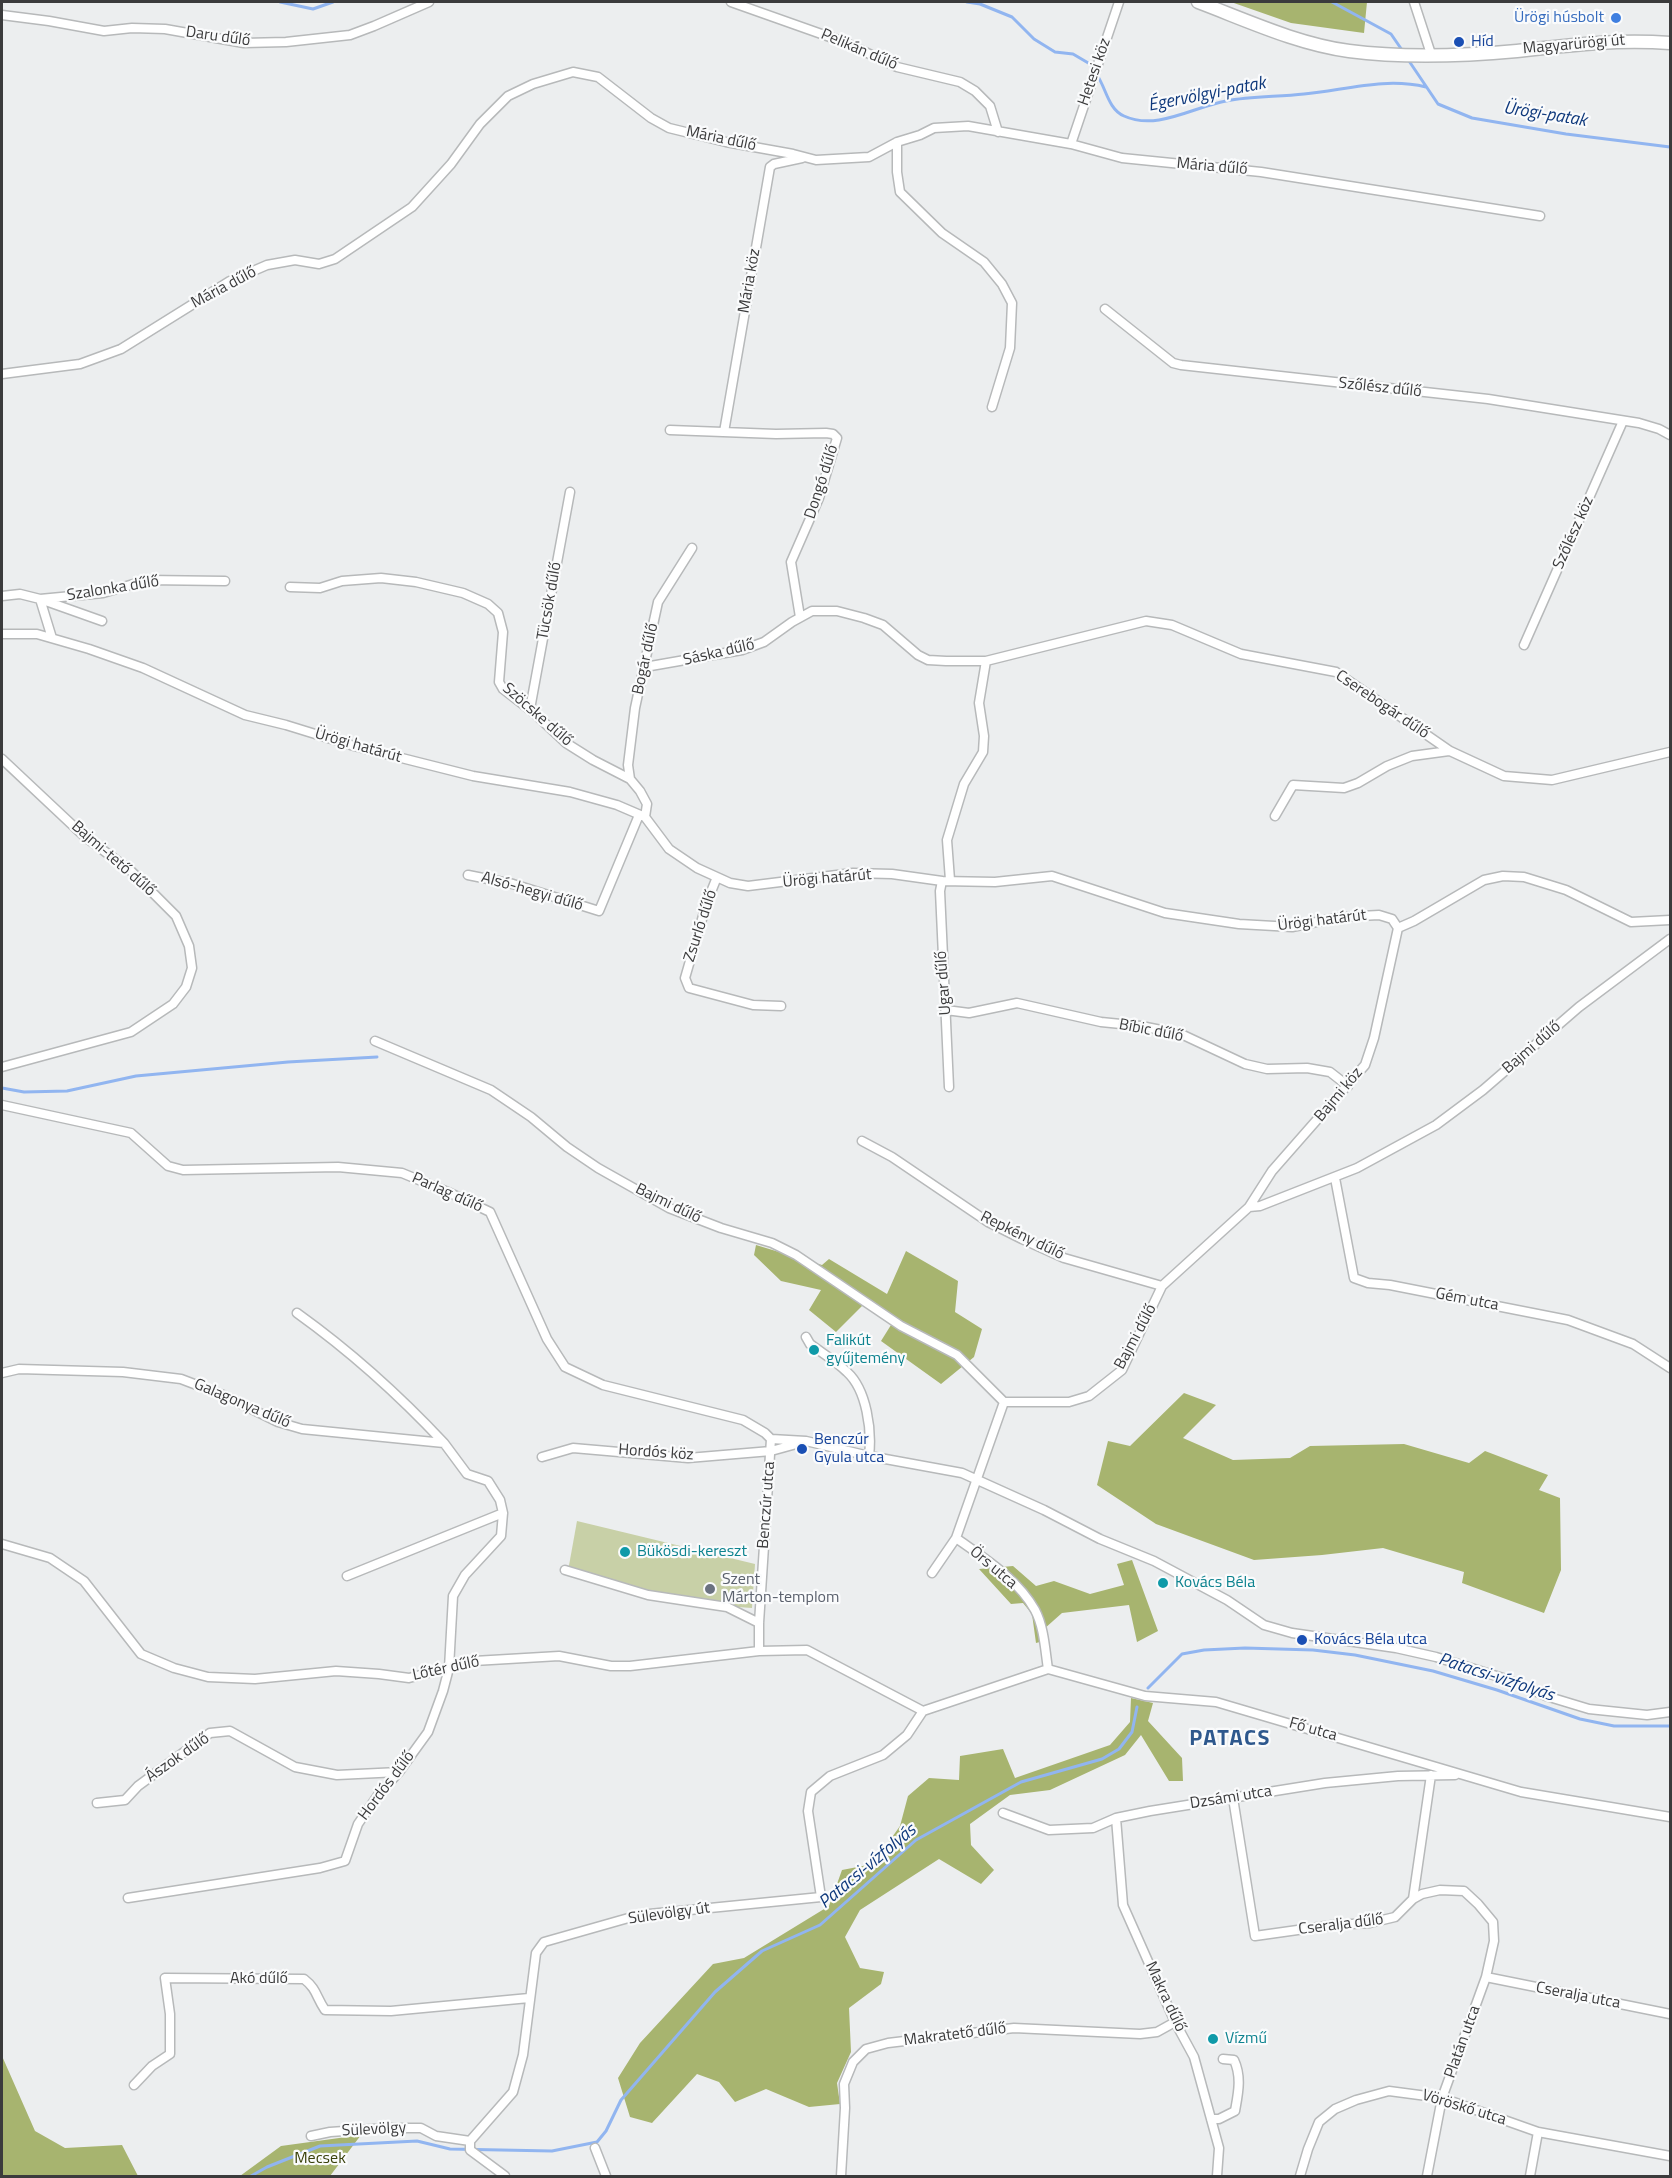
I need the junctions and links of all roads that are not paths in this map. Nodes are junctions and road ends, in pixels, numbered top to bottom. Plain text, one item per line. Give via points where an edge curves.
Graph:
1 (429, 2) edge
2 (731, 2) edge
3 (1119, 2) edge
4 (1198, 2) edge
5 (1414, 2) edge
6 (2, 15) edge
7 (1671, 43) edge
8 (1431, 54) junction
9 (998, 132) junction
10 (897, 142) junction
11 (1071, 144) junction
12 (805, 157) junction
13 (1540, 216) dead end
14 (1105, 309) dead end
15 (2, 374) edge
16 (992, 407) dead end
17 (1623, 421) junction
18 (670, 430) dead end
19 (724, 432) junction
20 (1671, 435) edge
21 (570, 492) dead end
22 (692, 548) dead end
23 (225, 580) dead end
24 (290, 587) dead end
25 (2, 596) edge
26 (40, 599) junction
27 (800, 617) junction
28 (102, 621) dead end
29 (2, 634) edge
30 (52, 638) junction
31 (1524, 645) dead end
32 (986, 661) junction
33 (645, 668) junction
34 (530, 709) junction
35 (1450, 751) junction
36 (1671, 752) edge
37 (2, 759) edge
38 (630, 779) junction
39 (642, 816) junction
40 (1275, 816) dead end
41 (468, 875) dead end
42 (717, 877) junction
43 (946, 880) junction
44 (1671, 920) edge
45 (1398, 928) junction
46 (1671, 939) edge
47 (781, 1006) dead end
48 (946, 1010) junction
49 (375, 1041) dead end
50 (2, 1067) edge
51 (1348, 1086) junction
52 (949, 1087) dead end
53 (2, 1105) edge
54 (862, 1142) dead end
55 (1335, 1178) junction
56 (1249, 1207) junction
57 (1162, 1286) junction
58 (297, 1313) dead end
59 (806, 1336) dead end
60 (1671, 1368) edge
61 (2, 1374) edge
62 (1004, 1402) junction
63 (768, 1436) junction
64 (806, 1441) junction
65 (444, 1443) junction
66 (771, 1451) junction
67 (869, 1456) junction
68 (542, 1457) dead end
69 (978, 1479) junction
70 (503, 1513) junction
71 (956, 1538) junction
72 (2, 1544) edge
73 (565, 1570) dead end
74 (932, 1573) dead end
75 (347, 1576) dead end
76 (759, 1623) junction
77 (759, 1651) junction
78 (448, 1668) junction
79 (1048, 1669) junction
80 (923, 1711) junction
81 (1671, 1712) edge
82 (399, 1772) junction
83 (1431, 1775) junction
84 (1465, 1775) junction
85 (1233, 1798) junction
86 (97, 1803) dead end
87 (1003, 1813) dead end
88 (1671, 1817) edge
89 (1116, 1818) junction
90 (129, 1898) dead end
91 (1413, 1899) junction
92 (1486, 1977) junction
93 (530, 1998) junction
94 (1671, 2014) edge
95 (1175, 2022) junction
96 (1223, 2059) dead end
97 (134, 2085) dead end
98 (1442, 2098) junction
99 (1211, 2119) junction
100 (1538, 2132) junction
101 (311, 2136) dead end
102 (470, 2146) junction
103 (595, 2148) dead end
104 (1671, 2156) edge
105 (504, 2176) edge
106 (606, 2176) edge
107 (841, 2176) edge
108 (1217, 2176) edge
109 (1300, 2176) edge
110 (1427, 2176) edge
111 (1530, 2176) edge

1 - 6 street, Daru dűlő via 350,34 286,42 244,43 165,29 104,31
2 - 9 street, Pelikán dűlő via 844,42 897,67 960,82 990,106
3 - 11 street, Hetesi köz
4 - 8 main road, Magyarürögi út via 1315,44 1393,55
5 - 8 street
7 - 8 main road, Magyarürögi út via 1597,41 1514,51
9 - 10 street, Mária dűlő via 968,126 934,128
9 - 11 street, Mária dűlő
10 - 12 street, Mária dűlő via 869,157
10 - 16 street via 900,192 942,232 984,261 1012,303 1010,348
11 - 13 street, Mária dűlő via 1122,158 1261,171
12 - 15 street, Mária dűlő via 669,128 598,77 573,72 508,96 412,207 335,259 319,264 295,260 267,265 230,281 121,349 80,364
12 - 19 street, Mária köz via 770,167
14 - 17 street, Szőlész dűlő via 1173,363 1181,365 1488,399
17 - 20 street, Szőlész dűlő
17 - 31 street, Szőlész köz
18 - 19 street, Dongó dűlő
19 - 27 street, Dongó dűlő via 826,433 837,438 819,498 791,562
21 - 34 street, Tücsök dűlő
22 - 33 street, Bogár dűlő via 658,602
23 - 26 street, Szalonka dűlő via 147,580 103,593
24 - 34 street, Szöcske dűlő via 320,588 342,581 381,578 463,593 488,604 498,613 503,632 499,682
25 - 26 street, Szalonka dűlő via 20,594
26 - 28 street
26 - 30 street
27 - 32 street, Sáska dűlő via 812,611 837,611 883,625 928,660
27 - 33 street, Sáska dűlő via 764,642 742,650
29 - 30 street, Ürögi határút
30 - 39 street, Ürögi határút via 143,668 245,715 411,762 570,792
32 - 35 street, Cserebogár dűlő via 1146,621 1172,625 1242,654 1336,672
32 - 43 street, Ugar dűlő via 979,703 983,752 964,784 947,840
33 - 38 street, Bogár dűlő via 630,741
34 - 38 street, Szöcske dűlő via 566,743
35 - 36 street, Cserebogár dűlő via 1504,776 1552,780
35 - 40 street via 1412,756 1344,788 1293,784
37 - 50 street, Bajmi-tető dűlő via 176,915 189,946 192,969 186,987 173,1005 131,1032
38 - 39 street, Szöcske dűlő via 647,804
39 - 41 street, Alsó-hegyi dűlő via 599,911 513,884
39 - 42 street, Ürögi határút via 669,849
42 - 43 street, Ürögi határút via 748,886 853,873
42 - 47 street, Zsurló dűlő via 685,978 689,988 753,1005
43 - 45 street, Ürögi határút via 995,882 1052,876 1165,913 1292,927 1341,917 1379,915 1392,919
43 - 48 street, Ugar dűlő via 940,891
44 - 45 street via 1630,922 1566,890 1524,877 1503,876 1484,880
45 - 51 street, Bajmi köz via 1368,1056
46 - 55 street, Bajmi dűlő via 1579,1007 1436,1125
48 - 51 street, Bíbic dűlő via 969,1013 1017,1003 1101,1022 1141,1026 1181,1034 1245,1064 1330,1072
48 - 52 street, Ugar dűlő
49 - 62 street, Bajmi dűlő via 491,1090 590,1163 669,1208 796,1255 902,1326 957,1355
51 - 56 street, Bajmi köz via 1272,1171
53 - 63 street, Parlag dűlő via 131,1133 168,1166 183,1170 338,1167 402,1173 448,1192 490,1212 547,1340 565,1367 603,1385 743,1420
54 - 57 street, Repkény dűlő via 988,1222 1022,1239 1064,1258
55 - 56 street, Bajmi dűlő
55 - 60 street, Gém utca via 1354,1278 1568,1320 1633,1344
56 - 57 street, Bajmi dűlő
57 - 62 street, Bajmi dűlő via 1122,1370 1089,1396 1069,1402
58 - 65 street via 410,1406
59 - 67 street via 810,1344 849,1373 860,1393 870,1430
61 - 65 street, Galagonya dűlő via 19,1369 123,1372 181,1379 302,1429
62 - 69 street, Örs utca
63 - 64 street
63 - 66 street, Benczúr utca
64 - 66 street, Hordós köz
64 - 67 street
65 - 70 street via 467,1474 488,1480
66 - 68 street, Hordós köz via 688,1458 573,1448
66 - 76 street, Benczúr utca
67 - 69 street
69 - 71 street, Örs utca
69 - 81 street via 1154,1561 1227,1600 1264,1625 1436,1657 1589,1709 1647,1715
70 - 75 street
70 - 78 street, Hordós dűlő via 501,1536 465,1575 453,1596
71 - 74 street, Örs utca
71 - 79 street, Örs utca via 1016,1586 1035,1610
72 - 78 street, Lőtér dűlő via 50,1558 84,1581 141,1654 185,1671 208,1677 255,1679 336,1671 409,1678
73 - 76 street via 648,1595 727,1607
76 - 77 street, Benczúr utca
77 - 78 street, Lőtér dűlő via 630,1666 558,1656 474,1662
77 - 80 street, Lőtér dűlő via 807,1650
78 - 82 street, Hordós dűlő via 428,1732
79 - 80 street
79 - 84 street, Fő utca via 1145,1696 1216,1702
80 - 93 street, Sülevölgy út via 907,1735 883,1755 830,1776 811,1792 808,1811 820,1897 639,1915 544,1942 536,1953
82 - 86 street, Ászok dűlő via 337,1775 295,1767 230,1731 210,1733 125,1800
82 - 90 street, Hordós dűlő via 358,1824 345,1861
83 - 84 street, Dzsámi utca
83 - 85 street, Dzsámi utca via 1325,1784
83 - 91 street
84 - 88 street, Fő utca via 1521,1792
85 - 89 street, Dzsámi utca
85 - 91 street, Cseralja dűlő via 1255,1936 1370,1923 1395,1917
87 - 89 street, Dzsámi utca via 1049,1830 1093,1828
89 - 95 street, Makra dűlő via 1123,1905
91 - 92 street, Cseralja dűlő via 1440,1890 1464,1891 1478,1904 1493,1922 1494,1941
92 - 94 street, Cseralja utca
92 - 98 street, Platán utca
93 - 97 street, Akó dűlő via 391,2011 324,2010 315,1987 304,1979 165,1978 170,2054
93 - 102 street, Sülevölgy út via 524,2055 513,2092
95 - 99 street, Makra dűlő via 1194,2057
95 - 107 street, Makratető dűlő via 1157,2032 1140,2034 1014,2028 866,2049 853,2062 844,2084
96 - 99 street via 1234,2060 1239,2071 1235,2111
98 - 100 street, Vöröskő utca
98 - 109 street, Vöröskő utca via 1389,2091 1335,2109 1319,2122
98 - 110 street, Platán utca
99 - 108 street, Makra dűlő via 1219,2148
100 - 104 street, Vöröskő utca
100 - 111 street
101 - 102 street, Sülevölgy via 421,2128
102 - 105 street
103 - 106 street

